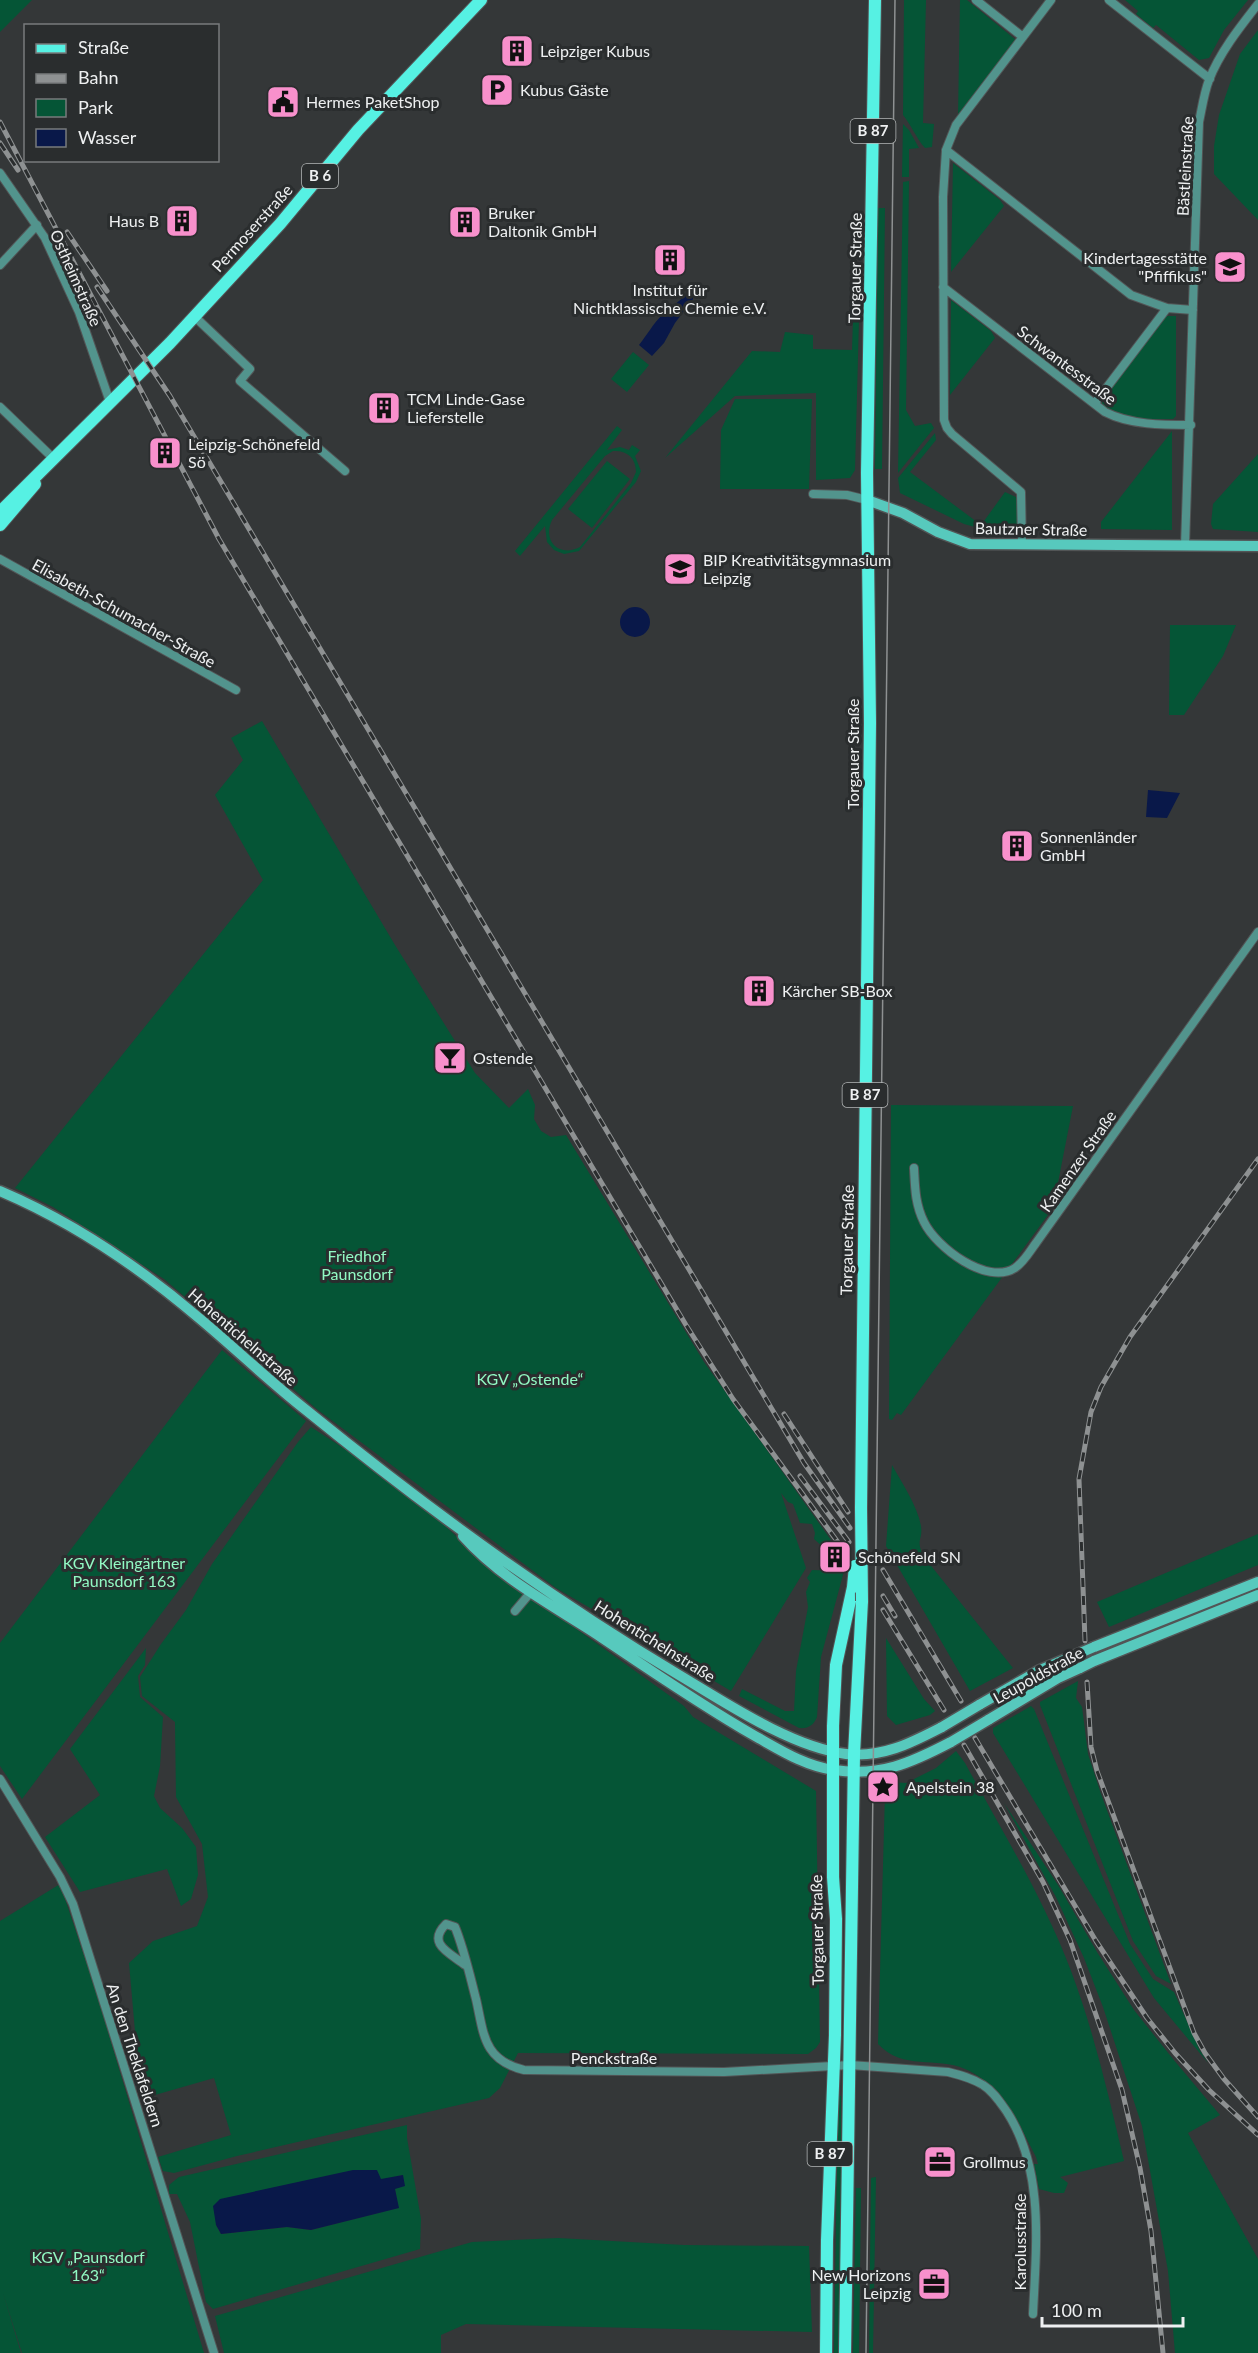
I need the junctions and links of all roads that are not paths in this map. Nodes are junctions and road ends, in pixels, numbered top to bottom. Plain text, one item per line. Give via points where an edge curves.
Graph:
1 (482, 0) edge
2 (875, 0) edge
3 (976, 0) edge
4 (1051, 0) edge
5 (1109, 0) edge
6 (1258, 4) edge
7 (1023, 37) junction
8 (1210, 79) junction
9 (946, 150) junction
10 (0, 173) edge
11 (37, 225) junction
12 (0, 265) edge
13 (943, 287) junction
14 (1167, 308) junction
15 (1193, 310) junction
16 (194, 316) junction
17 (110, 402) junction
18 (1095, 403) junction
19 (0, 407) edge
20 (1191, 425) junction
21 (54, 459) junction
22 (345, 471) dead end
23 (41, 473) junction
24 (813, 494) dead end
25 (867, 500) junction
26 (0, 512) edge
27 (0, 525) edge
28 (1022, 545) junction
29 (1185, 546) junction
30 (1258, 546) edge
31 (0, 559) edge
32 (236, 690) dead end
33 (1258, 932) edge
34 (914, 1168) dead end
35 (0, 1191) edge
36 (861, 1505) junction
37 (453, 1524) junction
38 (1258, 1582) edge
39 (531, 1592) junction
40 (1258, 1594) edge
41 (515, 1611) dead end
42 (832, 1751) junction
43 (854, 1754) junction
44 (832, 1770) junction
45 (854, 1772) junction
46 (0, 1779) edge
47 (465, 1965) junction
48 (850, 2064) junction
49 (834, 2065) junction
50 (1033, 2314) dead end
51 (214, 2353) edge
52 (826, 2353) edge
53 (845, 2353) edge

1 - 16 main road, Permoserstraße / B 6 via 358,130 280,224
2 - 25 main road, Torgauer Straße / B 87
3 - 7 street
4 - 7 street
5 - 8 street
6 - 8 street, Bästleinstraße via 1227,46
7 - 9 street via 956,126
8 - 15 street, Bästleinstraße via 1198,131
9 - 13 street
9 - 14 street via 1131,295
10 - 11 street, Ostheimstraße
11 - 12 street
11 - 17 street, Ostheimstraße via 79,312
13 - 18 street, Schwantesstraße
13 - 28 street via 944,420 952,434 1021,492
14 - 15 street
14 - 18 street
15 - 20 street, Bästleinstraße
16 - 17 main road, Permoserstraße / B 6
16 - 22 street via 249,369 240,381
17 - 21 main road, Permoserstraße / B 6
18 - 20 street, Schwantesstraße via 1118,419
19 - 21 street
20 - 29 street, Bästleinstraße
21 - 23 main road, Permoserstraße / B 6
23 - 26 main road, Permoserstraße / B 6
23 - 27 main road, Permoserstraße / B 6 via 27,496
24 - 25 street, Bautzner Straße
25 - 28 main road, Bautzner Straße via 962,542
25 - 36 main road, Torgauer Straße / B 87 via 870,723
28 - 29 main road, Bautzner Straße
29 - 30 main road, Bautzner Straße
31 - 32 street, Elisabeth-Schumacher-Straße
33 - 34 street, Kamenzer Straße via 1015,1268 1004,1272 977,1267 962,1261 936,1240 924,1223 916,1200
35 - 37 main road, Hohentichelnstraße via 94,1238 143,1273 304,1410
36 - 42 main road, Torgauer Straße / B 87, bridge via 853,1587 836,1665
36 - 43 main road, Torgauer Straße / B 87, bridge via 862,1601
37 - 39 main road, Hohentichelnstraße via 473,1547
37 - 42 main road, Hohentichelnstraße via 659,1663 762,1722
38 - 43 main road, Leupoldstraße, bridge via 1040,1670 910,1744 891,1751
39 - 41 street
39 - 44 main road, Hohentichelnstraße via 734,1724 806,1763
40 - 45 main road, Leupoldstraße, bridge via 1094,1661 901,1766
42 - 43 main road, Hohentichelnstraße
42 - 44 main road, Torgauer Straße / B 87
43 - 45 main road, Torgauer Straße / B 87
44 - 45 main road, Leupoldstraße
44 - 49 main road, Torgauer Straße / B 87
45 - 48 main road, Torgauer Straße / B 87
46 - 51 street, An den Theklafeldern via 73,1904
47 - 47 street, Penckstraße via 463,1945 455,1927 446,1924 439,1931 441,1946
47 - 49 street, Penckstraße via 486,2044 511,2067 536,2071 724,2072
48 - 49 street, Karolusstraße
48 - 50 street, Karolusstraße via 948,2072 984,2085 998,2098 1020,2138 1035,2195
48 - 53 main road, Torgauer Straße / B 87
49 - 52 main road, Torgauer Straße / B 87

